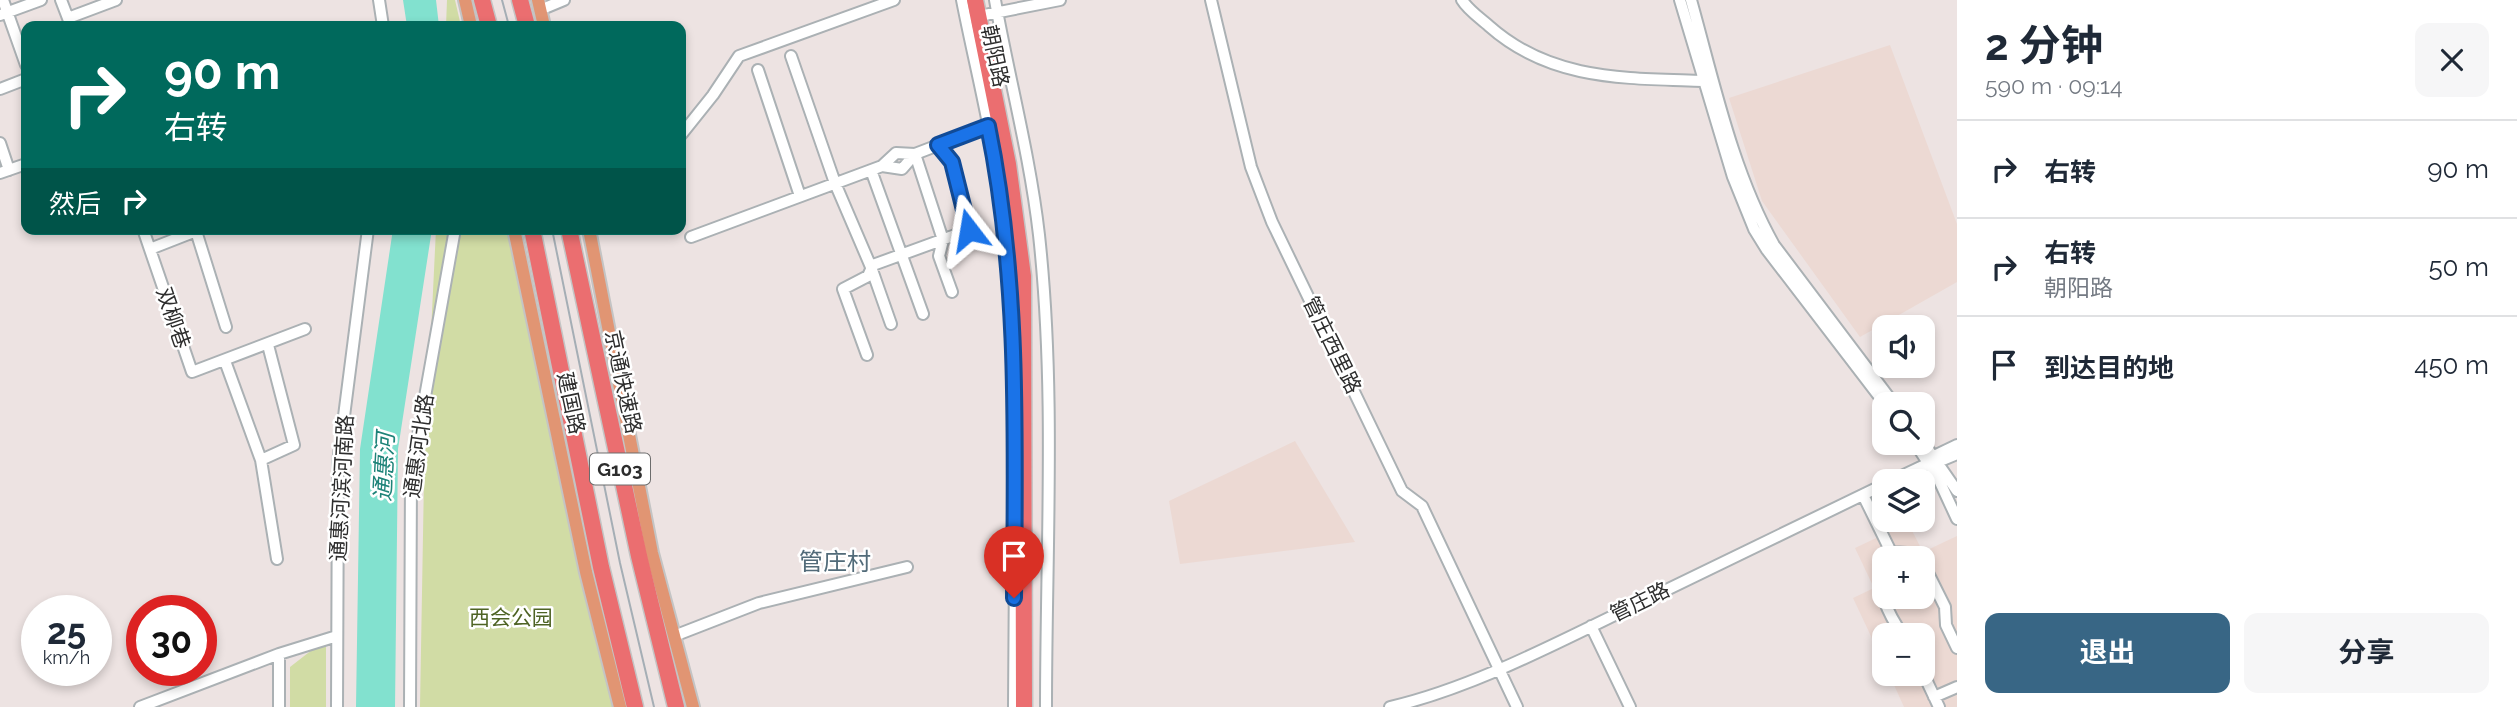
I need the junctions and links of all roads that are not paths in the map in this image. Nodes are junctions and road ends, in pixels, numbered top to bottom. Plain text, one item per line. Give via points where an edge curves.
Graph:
1 (3, 0) edge
2 (41, 0) edge
3 (61, 0) edge
4 (379, 0) edge
5 (465, 0) edge
6 (482, 0) edge
7 (520, 0) edge
8 (564, 0) edge
9 (894, 0) edge
10 (962, 0) edge
11 (995, 0) edge
12 (1060, 0) edge
13 (1211, 0) edge
14 (1462, 0) edge
15 (1680, 0) edge
16 (1690, 0) edge
17 (111, 1) edge
18 (539, 5) edge
19 (981, 10) edge
20 (4, 14) edge
21 (69, 21) edge
22 (71, 21) edge
23 (382, 21) edge
24 (470, 21) edge
25 (488, 21) edge
26 (526, 21) edge
27 (21, 53) edge
28 (792, 56) dead end
29 (758, 70) dead end
30 (21, 81) edge
31 (1703, 81) junction
32 (0, 89) edge
33 (988, 126) junction
34 (686, 129) edge
35 (0, 143) edge
36 (938, 145) junction
37 (915, 154) junction
38 (876, 168) junction
39 (5, 172) edge
40 (835, 183) junction
41 (800, 196) junction
42 (145, 235) edge
43 (185, 235) edge
44 (199, 235) edge
45 (367, 235) edge
46 (454, 235) edge
47 (515, 235) edge
48 (533, 235) edge
49 (570, 235) edge
50 (578, 235) edge
51 (590, 235) edge
52 (691, 237) dead end
53 (943, 240) junction
54 (150, 249) junction
55 (902, 254) junction
56 (872, 267) junction
57 (952, 292) dead end
58 (586, 309) junction
59 (923, 314) dead end
60 (891, 324) dead end
61 (226, 327) dead end
62 (305, 329) dead end
63 (268, 345) junction
64 (867, 355) dead end
65 (225, 361) junction
66 (1876, 392) edge
67 (1885, 392) edge
68 (1957, 445) edge
69 (1927, 455) edge
70 (1931, 455) edge
71 (1956, 459) edge
72 (261, 460) junction
73 (1934, 461) junction
74 (1917, 469) edge
75 (1872, 490) edge
76 (1957, 491) edge
77 (1863, 495) junction
78 (1957, 519) edge
79 (1884, 546) edge
80 (277, 559) dead end
81 (907, 567) dead end
82 (1935, 587) edge
83 (1591, 626) junction
84 (338, 636) junction
85 (674, 636) junction
86 (1957, 648) edge
87 (279, 654) junction
88 (1499, 668) junction
89 (1929, 686) edge
90 (1957, 687) edge
91 (1937, 702) edge
92 (140, 707) edge
93 (279, 707) edge
94 (337, 707) edge
95 (411, 707) edge
96 (620, 707) edge
97 (635, 707) edge
98 (676, 707) edge
99 (693, 707) edge
100 (1014, 707) edge
101 (1024, 707) edge
102 (1032, 707) edge
103 (1046, 707) edge
104 (1391, 707) edge
105 (1517, 707) edge
106 (1630, 707) edge

1 - 20 street
2 - 20 street
3 - 21 street
4 - 23 street
5 - 24 main road
6 - 25 highway
7 - 26 highway
8 - 18 street
9 - 34 street via 739,56
10 - 19 street, 朝阳路
11 - 19 street, 朝阳路
12 - 19 street
13 - 88 street, 管庄西里路 via 1251,167 1272,222 1402,491 1422,506
14 - 31 street via 1508,42 1548,63 1590,74
15 - 31 street
16 - 67 street via 1739,165 1762,224
17 - 22 street
19 - 33 street, 朝阳路
19 - 101 highway, 朝阳路 via 1023,276
19 - 102 highway, 朝阳路 via 1015,163 1030,276
19 - 103 street, 朝阳路 via 1027,159 1038,233 1049,403
20 - 27 street
28 - 40 street
29 - 41 street
30 - 32 street
31 - 66 street via 1754,229
33 - 36 street
33 - 100 street, 朝阳路 via 1013,312
35 - 39 street
36 - 37 street
36 - 53 street via 952,162 969,230
37 - 38 street via 896,153
37 - 53 street
38 - 40 street
38 - 55 street
40 - 41 street
40 - 56 street
41 - 52 street
42 - 54 street, 双柳巷
43 - 54 street
44 - 61 street
45 - 84 street, 通惠河滨河南路 via 338,463
46 - 95 street, 通惠河北路 via 411,475
47 - 96 main road, 建国路 via 586,572
48 - 97 highway, G103 via 601,567
49 - 58 highway, 京通快速路 / G103
50 - 58 highway
51 - 85 main road via 652,554
53 - 55 street
53 - 57 street via 939,256
54 - 65 street, 双柳巷 via 191,372
55 - 56 street
55 - 59 street
56 - 60 street
56 - 64 street via 868,276 843,289
58 - 98 highway, 京通快速路 / G103
62 - 63 street, 双柳巷
63 - 65 street, 双柳巷
63 - 72 street via 294,445
65 - 72 street
68 - 73 street
69 - 73 street
70 - 73 street
71 - 73 street
72 - 80 street
73 - 74 street
73 - 76 street
73 - 78 street
75 - 77 street, 管庄路
77 - 79 street
77 - 83 street, 管庄路
81 - 85 street via 759,603
82 - 86 street
83 - 88 street, 管庄路
83 - 106 street
84 - 87 street
84 - 94 street, 通惠河滨河南路
85 - 99 main road
87 - 92 street
87 - 93 street
88 - 104 street, 管庄路
88 - 105 street, 管庄西里路
89 - 91 street
90 - 91 street

